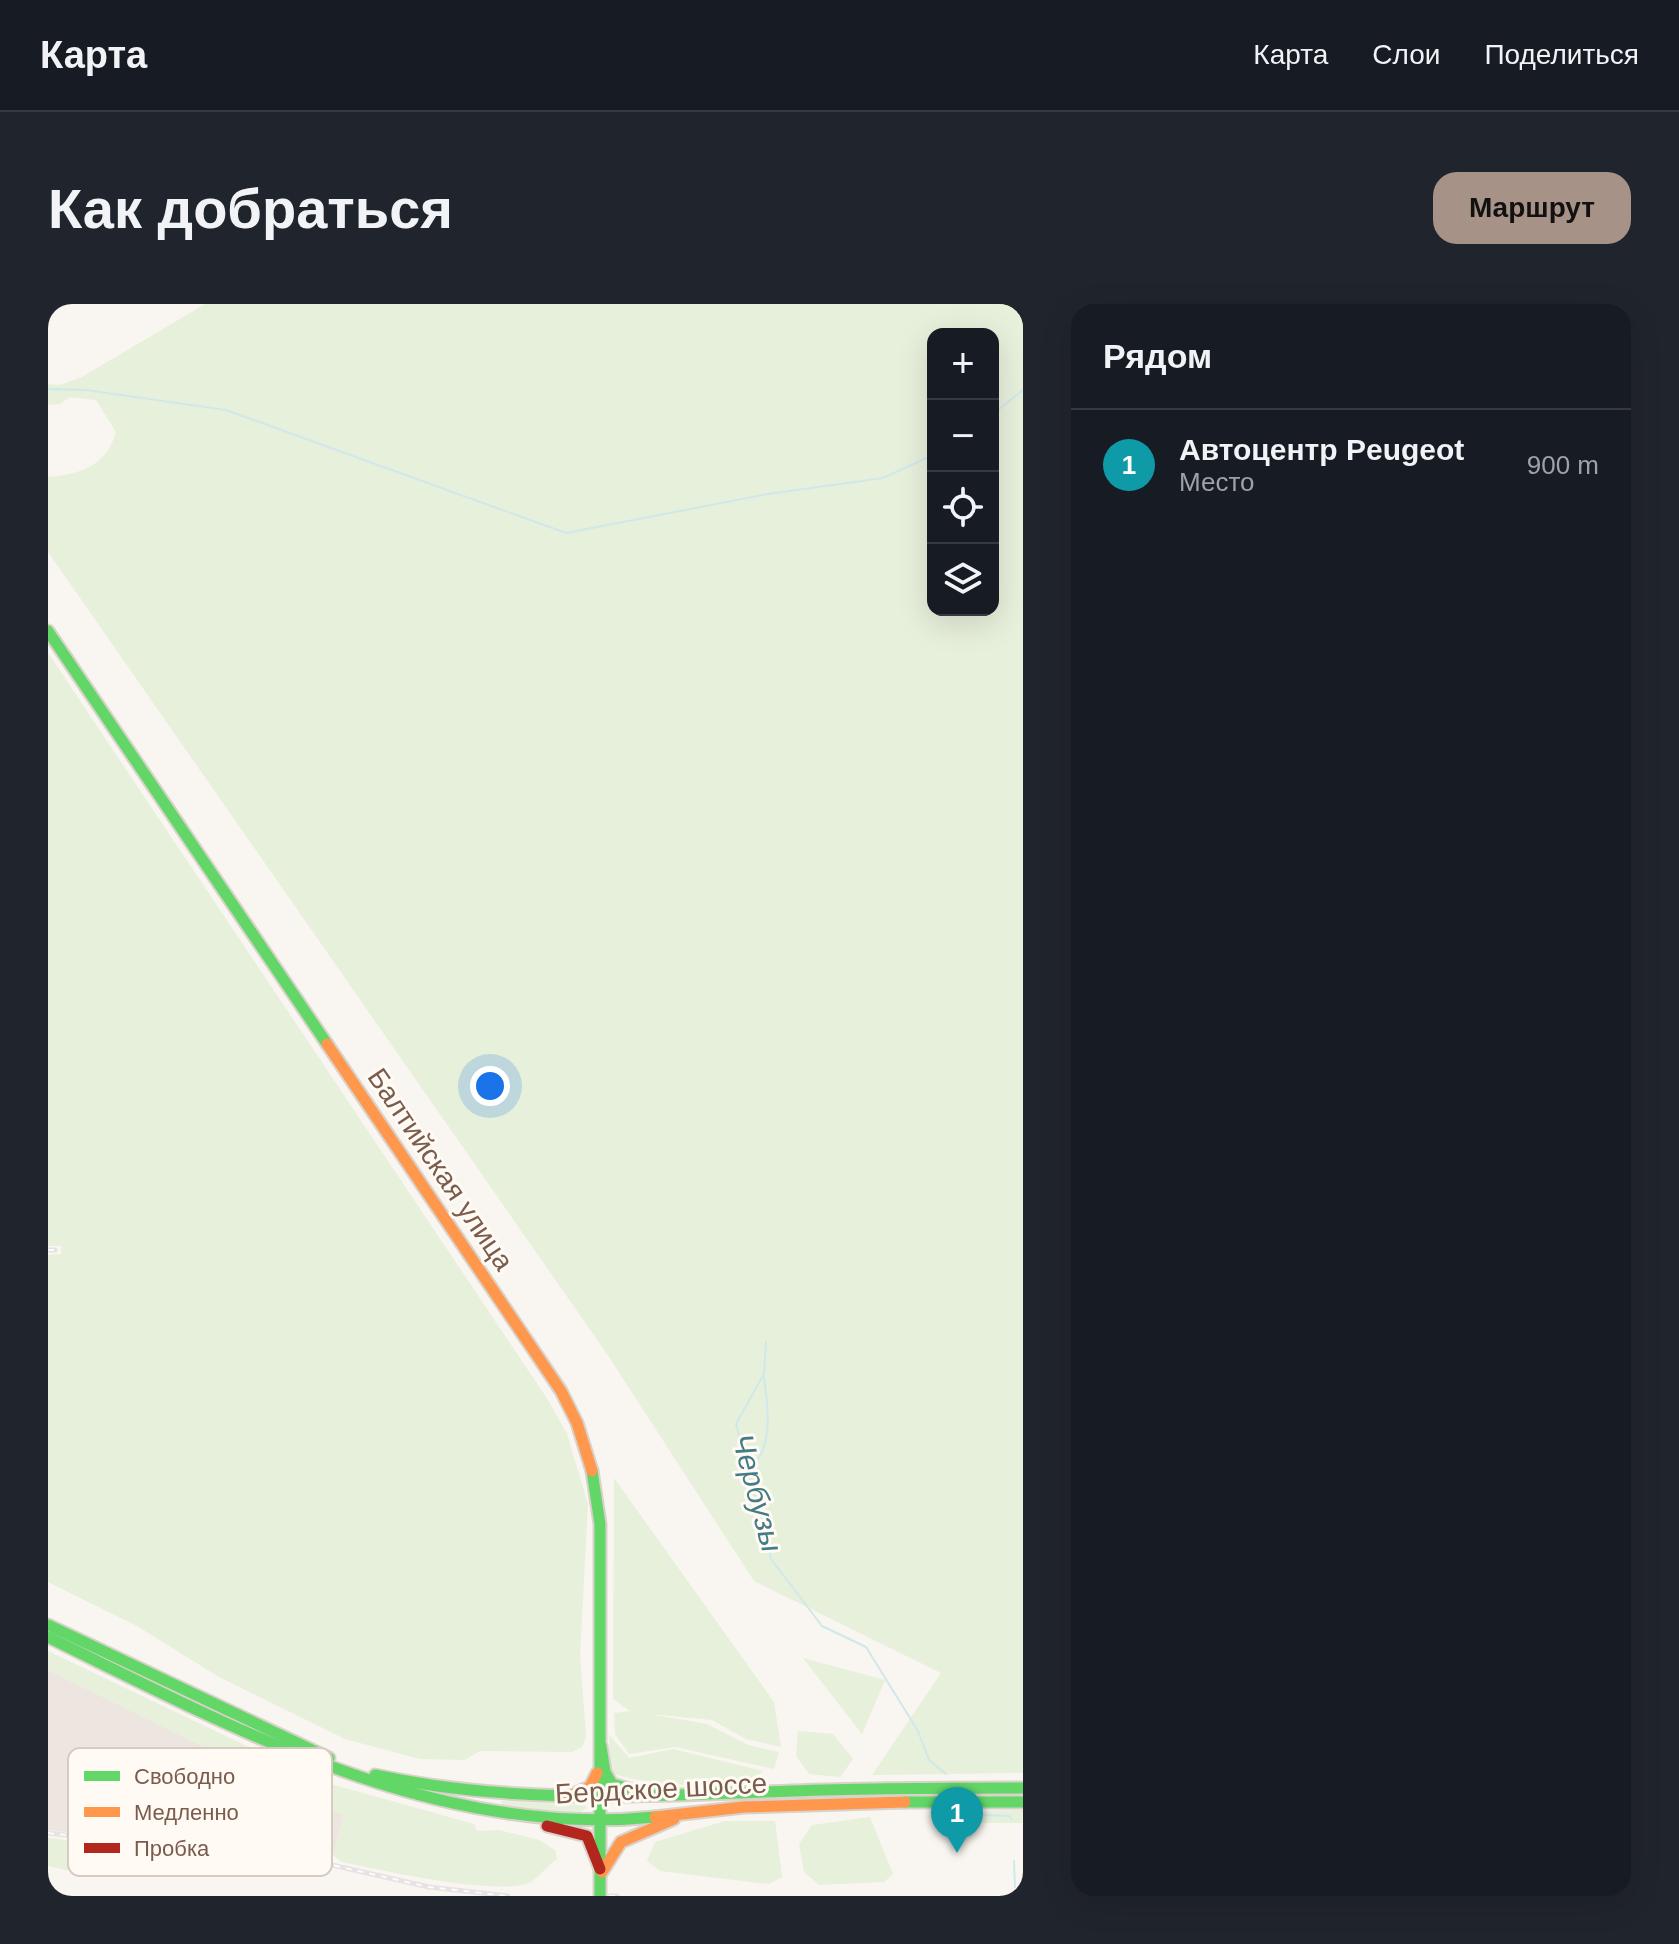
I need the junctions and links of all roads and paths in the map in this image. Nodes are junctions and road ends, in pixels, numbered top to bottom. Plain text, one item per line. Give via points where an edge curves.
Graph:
1 (48, 631) edge
2 (48, 1625) edge
3 (48, 1637) edge
4 (601, 1746) junction
5 (278, 1748) edge
6 (305, 1748) edge
7 (332, 1760) edge
8 (600, 1761) junction
9 (332, 1769) edge
10 (1023, 1788) edge
11 (895, 1789) junction
12 (687, 1796) junction
13 (563, 1798) junction
14 (599, 1798) junction
15 (895, 1802) junction
16 (1023, 1802) edge
17 (688, 1813) junction
18 (526, 1816) junction
19 (599, 1821) junction
20 (600, 1869) junction
21 (600, 1890) edge

1 - 4 main road, Балтийская улица via 575,1414 588,1445 600,1524
2 - 6 main road, Бердское шоссе
3 - 5 main road, Бердское шоссе
4 - 8 main road, Балтийская улица
4 - 12 main road via 604,1773 614,1788
7 - 13 main road, Бердское шоссе via 436,1791
8 - 13 main road via 590,1787
8 - 14 main road, Балтийская улица
9 - 18 main road, Бердское шоссе via 436,1801
10 - 11 main road, Бердское шоссе
11 - 12 main road, Бердское шоссе
11 - 15 main road
12 - 14 main road, Бердское шоссе
13 - 14 main road, Бердское шоссе
14 - 19 main road, Балтийская улица
15 - 16 main road, Бердское шоссе
15 - 17 main road, Бердское шоссе
17 - 19 main road, Бердское шоссе
17 - 21 main road via 621,1840 607,1857
18 - 19 main road, Бердское шоссе
18 - 20 main road via 536,1824 587,1836
19 - 20 main road, Балтийская улица
20 - 21 main road, Балтийская улица

